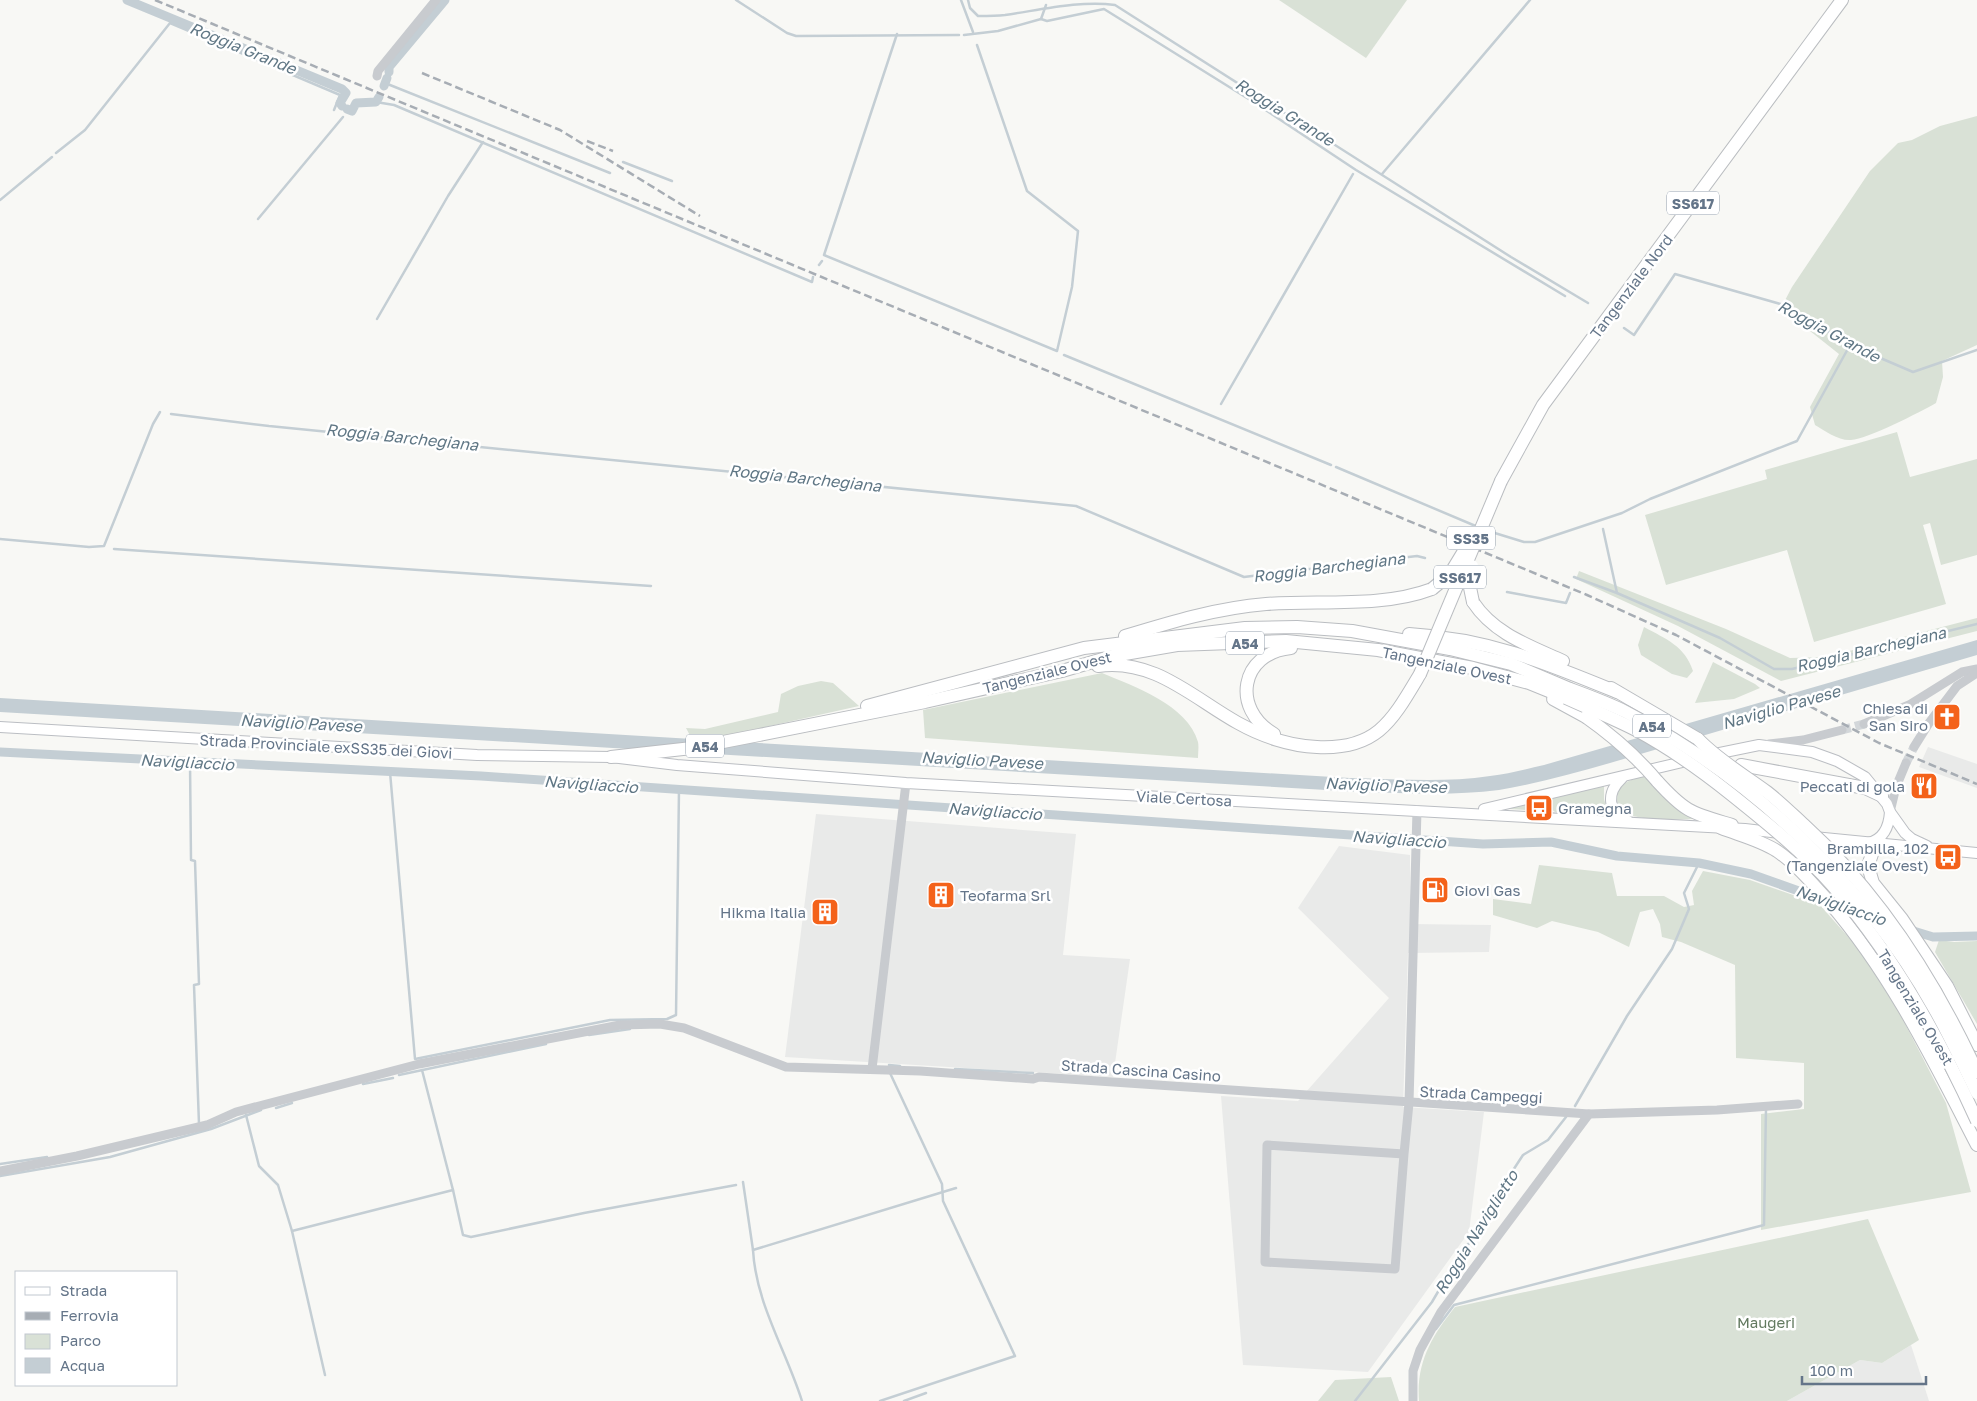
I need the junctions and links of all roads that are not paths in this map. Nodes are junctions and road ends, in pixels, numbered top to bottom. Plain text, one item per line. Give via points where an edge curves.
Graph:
1 (436, 0) edge
2 (1842, 0) edge
3 (378, 73) dead end
4 (1503, 476) junction
5 (1352, 631) junction
6 (1084, 648) junction
7 (1378, 650) junction
8 (1977, 669) edge
9 (1062, 671) junction
10 (1977, 673) edge
11 (1503, 677) junction
12 (1617, 692) junction
13 (1568, 693) junction
14 (1864, 724) tunnel mouth
15 (0, 726) edge
16 (1842, 730) tunnel mouth
17 (759, 735) junction
18 (1698, 739) junction
19 (1296, 744) junction
20 (1759, 745) junction
21 (1914, 747) tunnel mouth
22 (652, 753) joint
23 (611, 757) junction
24 (1906, 764) tunnel mouth
25 (1623, 778) junction
26 (906, 787) junction
27 (1882, 796) junction
28 (1417, 810) junction
29 (1461, 812) junction
30 (1890, 812) junction
31 (1631, 823) junction
32 (1721, 828) junction
33 (1744, 829) junction
34 (1872, 842) junction
35 (1940, 850) junction
36 (1977, 853) edge
37 (1977, 1045) edge
38 (872, 1069) junction
39 (1977, 1072) edge
40 (1977, 1093) edge
41 (1409, 1103) junction
42 (1798, 1104) dead end
43 (1589, 1114) junction
44 (1977, 1121) edge
45 (1977, 1145) edge
46 (1404, 1154) junction
47 (0, 1171) edge
48 (1413, 1401) edge

1 - 3 street
2 - 4 highway, Tangenziale Nord / SS617 via 1543,405
4 - 6 highway, SS35, bridge via 1450,574 1432,589 1415,596 1264,604 1173,620
4 - 12 highway, bridge via 1468,578 1473,602 1482,616 1510,636 1583,670
4 - 19 highway, SS617, bridge via 1420,674 1390,721 1362,742 1336,748
5 - 6 highway, Tangenziale Ovest / A54 via 1245,628
5 - 12 highway via 1481,643 1530,657
5 - 13 highway, Tangenziale Ovest / A54 via 1511,664
6 - 17 highway, Tangenziale Ovest / A54
7 - 9 highway, Tangenziale Ovest / A54 via 1286,641 1177,645 1113,656
7 - 11 highway, Tangenziale Ovest / A54
7 - 19 highway, SS617 via 1288,648 1269,653 1256,664 1247,684 1250,709 1258,723
8 - 14 street via 1962,672 1909,704
9 - 17 highway, Tangenziale Ovest / A54
9 - 19 highway via 1112,664 1147,670 1172,681 1254,731
10 - 21 street via 1957,686
11 - 13 highway, Tangenziale Ovest / A54
11 - 33 highway, bridge via 1586,717 1614,737 1680,805 1694,814
12 - 18 highway
13 - 40 highway, Tangenziale Ovest / A54, bridge via 1625,711 1711,764 1786,824 1838,875 1904,961 1934,1008
13 - 44 highway, Tangenziale Ovest / A54, bridge via 1705,774 1771,826 1832,885 1892,963 1949,1060
15 - 23 main road, Strada Provinciale exSS35 dei Giovi via 477,756
16 - 20 street via 1803,740
17 - 22 highway, Tangenziale Ovest / A54
18 - 27 highway, bridge via 1741,765 1865,788
18 - 39 highway, bridge via 1804,825 1831,850 1878,904 1926,973 1952,1018
20 - 25 main road
20 - 27 main road via 1812,752 1837,761 1865,777
22 - 23 highway, Strada Provinciale exSS35 dei Giovi
23 - 26 main road, Viale Certosa
24 - 30 street
25 - 29 main road
25 - 31 main road via 1612,790 1610,801 1616,814
26 - 28 main road, Viale Certosa
26 - 38 street
27 - 30 main road
28 - 29 main road, Viale Certosa
28 - 41 street, Strada Campeggi
29 - 31 main road
30 - 34 main road via 1890,822
30 - 35 main road via 1912,839
31 - 32 main road
32 - 33 main road
32 - 45 highway via 1777,851 1849,926 1900,999
33 - 34 main road
34 - 35 main road
34 - 37 highway via 1868,866 1873,883 1932,962
35 - 36 main road
38 - 41 street, Strada Cascina Casino via 1039,1077
38 - 47 street, Strada Cascina Casino via 786,1067 684,1028 660,1024 620,1025 418,1064 236,1112 207,1125
41 - 43 street, Strada Campeggi
41 - 46 street
42 - 43 street, Strada Campeggi
43 - 48 street via 1437,1319 1420,1350 1414,1371
46 - 46 street via 1267,1145 1265,1262 1395,1269

